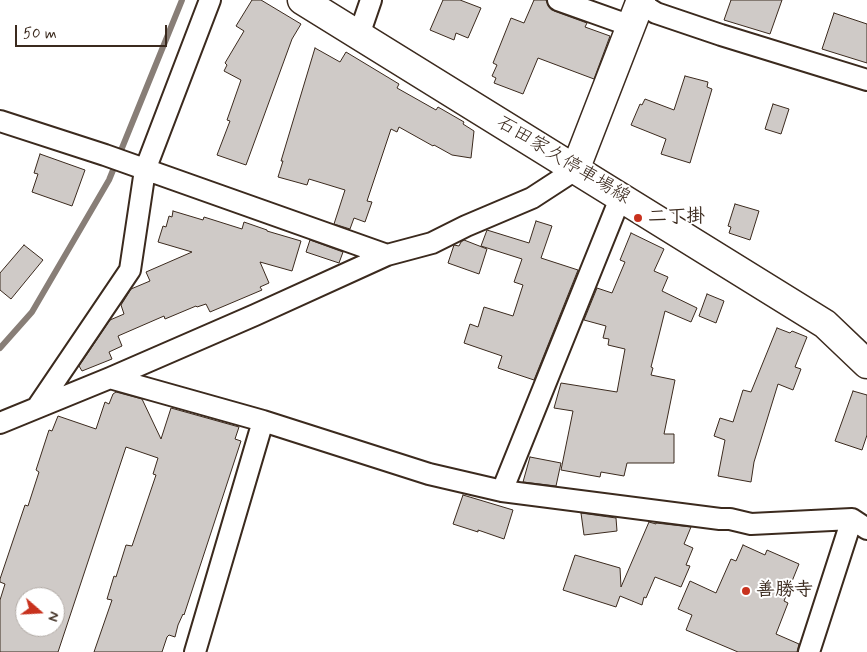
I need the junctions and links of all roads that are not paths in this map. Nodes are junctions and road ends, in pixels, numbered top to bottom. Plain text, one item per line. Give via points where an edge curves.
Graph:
1 (210, 0) edge
2 (302, 0) edge
3 (370, 0) edge
4 (558, 0) edge
5 (637, 10) edge
6 (359, 35) junction
7 (867, 80) edge
8 (0, 121) edge
9 (139, 167) junction
10 (575, 170) junction
11 (621, 196) junction
12 (387, 255) junction
13 (867, 364) edge
14 (110, 378) junction
15 (38, 406) junction
16 (263, 421) junction
17 (0, 423) edge
18 (502, 490) junction
19 (859, 524) edge
20 (195, 652) edge
21 (809, 652) edge

1 - 9 street
2 - 6 main road, 石田家久停車場線
3 - 6 street
4 - 5 street
5 - 7 street via 656,13
5 - 10 main road
6 - 10 main road, 石田家久停車場線
8 - 9 street
9 - 12 street
9 - 15 street via 130,270
10 - 11 main road, 石田家久停車場線
10 - 12 street via 532,198 432,242
11 - 13 main road, 石田家久停車場線 via 825,324
11 - 18 street
12 - 14 street
14 - 15 street
14 - 16 street
15 - 17 street
16 - 18 street via 429,474
16 - 20 street
18 - 19 street via 751,524
19 - 21 street

